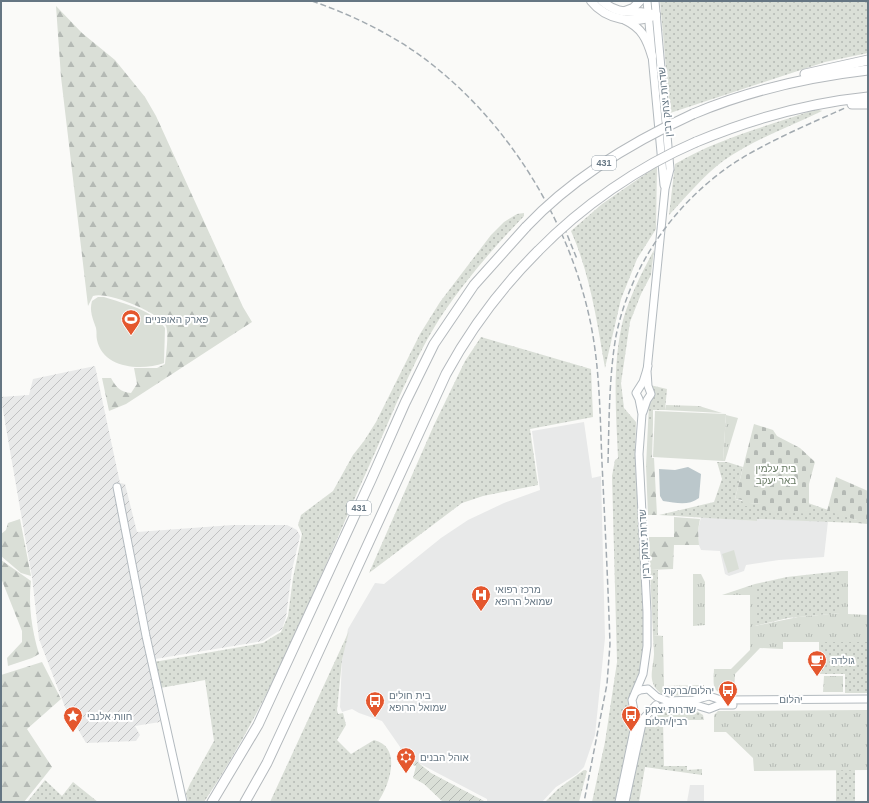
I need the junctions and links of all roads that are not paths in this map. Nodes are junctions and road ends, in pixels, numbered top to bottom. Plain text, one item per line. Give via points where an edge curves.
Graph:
1 (591, 1) edge
2 (602, 1) edge
3 (640, 1) edge
4 (647, 1) edge
5 (655, 1) edge
6 (619, 11) junction
7 (648, 15) junction
8 (656, 15) junction
9 (622, 19) junction
10 (652, 56) junction
11 (868, 60) edge
12 (868, 70) edge
13 (746, 94) junction
14 (868, 97) edge
15 (818, 104) junction
16 (868, 104) edge
17 (665, 189) junction
18 (644, 386) junction
19 (643, 399) junction
20 (117, 488) dead end
21 (643, 669) junction
22 (636, 692) junction
23 (653, 693) junction
24 (703, 698) junction
25 (714, 698) junction
26 (868, 699) edge
27 (868, 703) edge
28 (634, 707) junction
29 (703, 707) junction
30 (714, 707) junction
31 (651, 711) junction
32 (183, 802) edge
33 (212, 802) edge
34 (245, 802) edge
35 (619, 802) edge
36 (625, 802) edge

1 - 9 main road via 608,15
2 - 6 main road
3 - 6 main road via 633,8
4 - 7 main road, שדרות יצחק רבין
5 - 8 main road, שדרות יצחק רבין
6 - 7 main road
7 - 8 main road
7 - 9 main road
7 - 10 main road, שדרות יצחק רבין
8 - 17 main road, שדרות יצחק רבין via 669,152 669,173
9 - 10 main road via 640,30 648,42
10 - 17 main road, שדרות יצחק רבין
11 - 13 highway via 797,75
12 - 13 highway, 431 via 793,82
13 - 33 highway, 431, bridge via 693,114 644,138 600,165 548,205 474,285 434,344 411,389 372,480 258,725
14 - 15 highway, 431
15 - 16 highway
15 - 34 highway, 431, bridge via 751,120 696,142 655,163 567,224 538,251 492,302 446,374 308,677 267,763
17 - 18 main road, שדרות יצחק רבין
18 - 19 main road, שדרות יצחק רבין via 651,394
18 - 19 main road, שדרות יצחק רבין via 637,389 636,393
19 - 21 main road, שדרות יצחק רבין via 639,454 648,624
20 - 32 main road via 146,636
21 - 22 main road, שדרות יצחק רבין
21 - 23 main road, שדרות יצחק רבין via 647,684
22 - 23 main road via 644,689
22 - 28 main road via 632,700
23 - 24 main road via 668,701
23 - 31 main road via 656,702
24 - 25 main road
24 - 29 main road
25 - 26 main road, יהלום
25 - 30 main road
27 - 30 main road, יהלום
28 - 31 main road via 640,712
28 - 35 main road via 636,721
29 - 30 main road via 709,710
29 - 31 main road via 671,705
31 - 36 main road via 643,719

